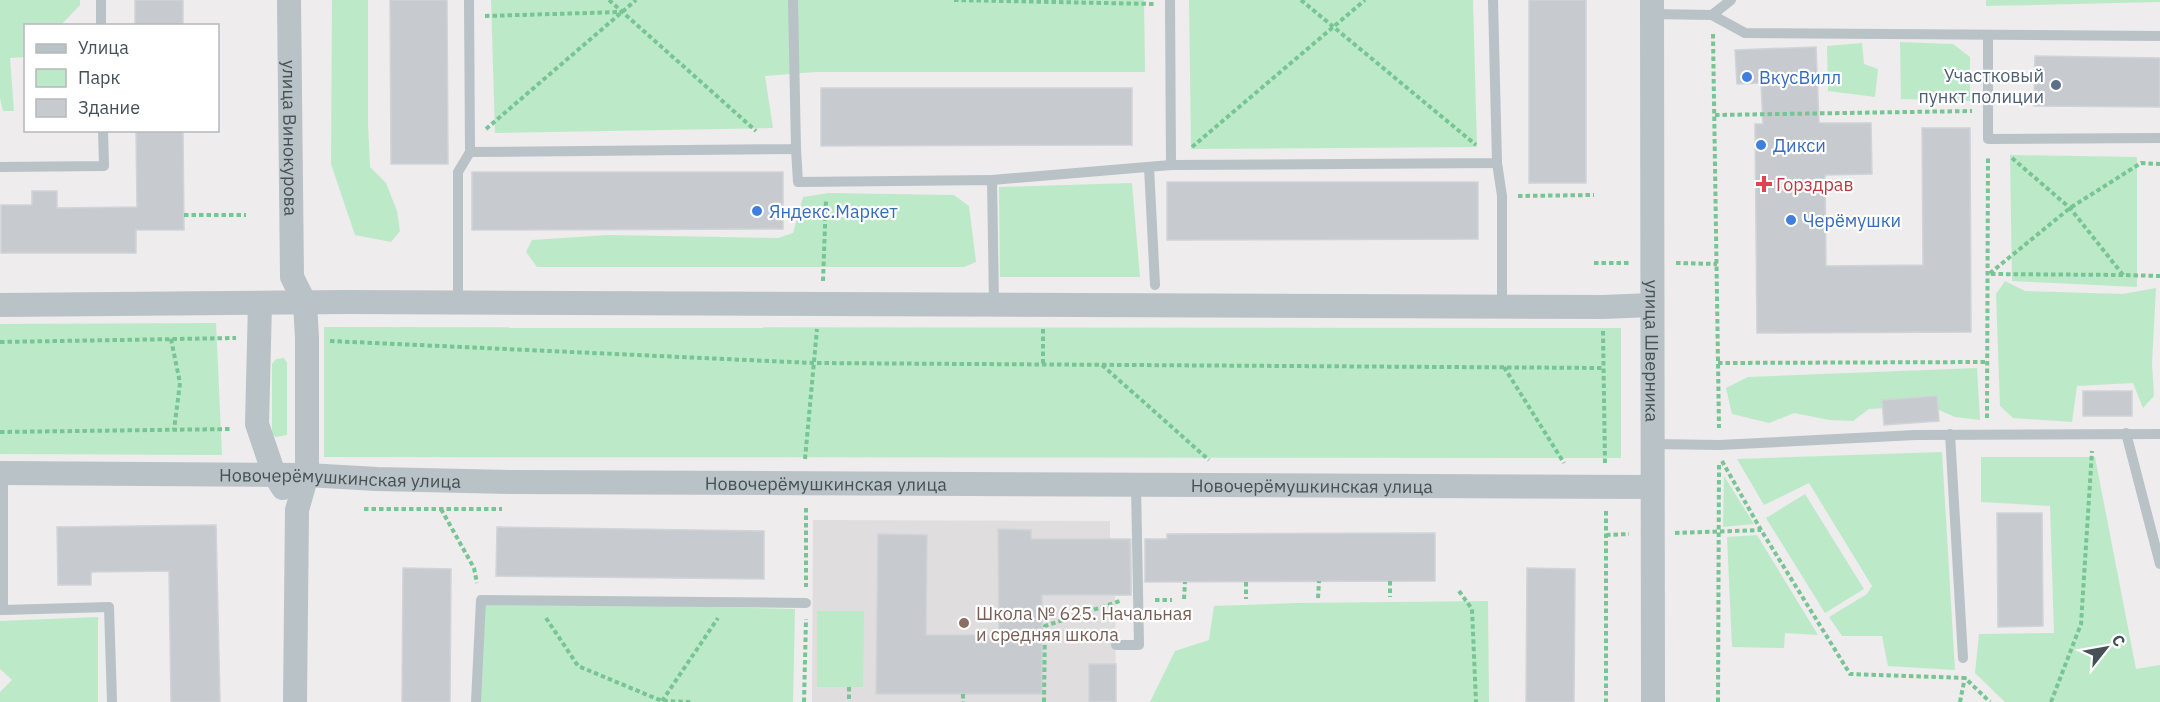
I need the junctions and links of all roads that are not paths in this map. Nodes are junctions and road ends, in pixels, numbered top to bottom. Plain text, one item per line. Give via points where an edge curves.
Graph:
1 (101, 0) edge
2 (290, 0) edge
3 (470, 0) edge
4 (793, 0) edge
5 (1493, 0) edge
6 (1731, 0) edge
7 (1170, 2) edge
8 (1652, 7) edge
9 (1712, 15) junction
10 (101, 24) edge
11 (1988, 35) junction
12 (2160, 36) edge
13 (103, 132) edge
14 (2160, 138) edge
15 (470, 147) junction
16 (796, 149) junction
17 (1497, 163) junction
18 (1171, 165) junction
19 (0, 167) edge
20 (1149, 167) junction
21 (992, 180) junction
22 (292, 277) junction
23 (1155, 285) dead end
24 (458, 302) junction
25 (260, 303) junction
26 (305, 303) junction
27 (994, 304) junction
28 (0, 305) edge
29 (1651, 305) junction
30 (1502, 307) junction
31 (2126, 433) junction
32 (1950, 434) junction
33 (2160, 434) edge
34 (1652, 444) junction
35 (1, 473) edge
36 (274, 474) junction
37 (307, 475) junction
38 (1136, 485) junction
39 (1652, 487) junction
40 (297, 510) junction
41 (2160, 564) edge
42 (806, 603) road end
43 (2, 610) edge
44 (1116, 645) dead end
45 (1963, 658) dead end
46 (112, 702) edge
47 (295, 702) edge
48 (476, 702) edge
49 (1653, 702) edge

1 - 10 lane
2 - 22 street, улица Винокурова
3 - 15 lane
4 - 16 lane
5 - 17 lane
6 - 9 lane
7 - 18 lane
8 - 9 lane
8 - 29 street, улица Шверника
9 - 11 lane via 1745,33
11 - 12 lane
11 - 14 lane via 1988,139
13 - 19 lane via 104,166
15 - 16 lane
15 - 24 lane via 458,172
16 - 21 lane via 798,182
17 - 18 lane
17 - 30 lane via 1502,196
18 - 20 lane
20 - 21 lane
20 - 23 lane
21 - 27 lane
22 - 25 street
22 - 26 street, улица Винокурова
24 - 26 street
24 - 27 street
25 - 26 street
25 - 28 street
25 - 36 street via 257,424
26 - 37 street, улица Винокурова
27 - 30 street
29 - 30 street
29 - 34 street, улица Шверника
31 - 32 lane
31 - 33 lane
31 - 41 lane
32 - 34 lane via 1719,445
32 - 45 lane
34 - 39 street, улица Шверника
35 - 36 street, Новочерёмушкинская улица
35 - 43 lane
36 - 37 street, Новочерёмушкинская улица
36 - 40 street
37 - 38 street, Новочерёмушкинская улица via 450,481
37 - 40 street, улица Винокурова
38 - 39 street, Новочерёмушкинская улица
38 - 44 lane via 1139,645
39 - 49 street, улица Шверника
40 - 47 street, улица Винокурова
42 - 48 lane via 481,600
43 - 46 lane via 109,607

